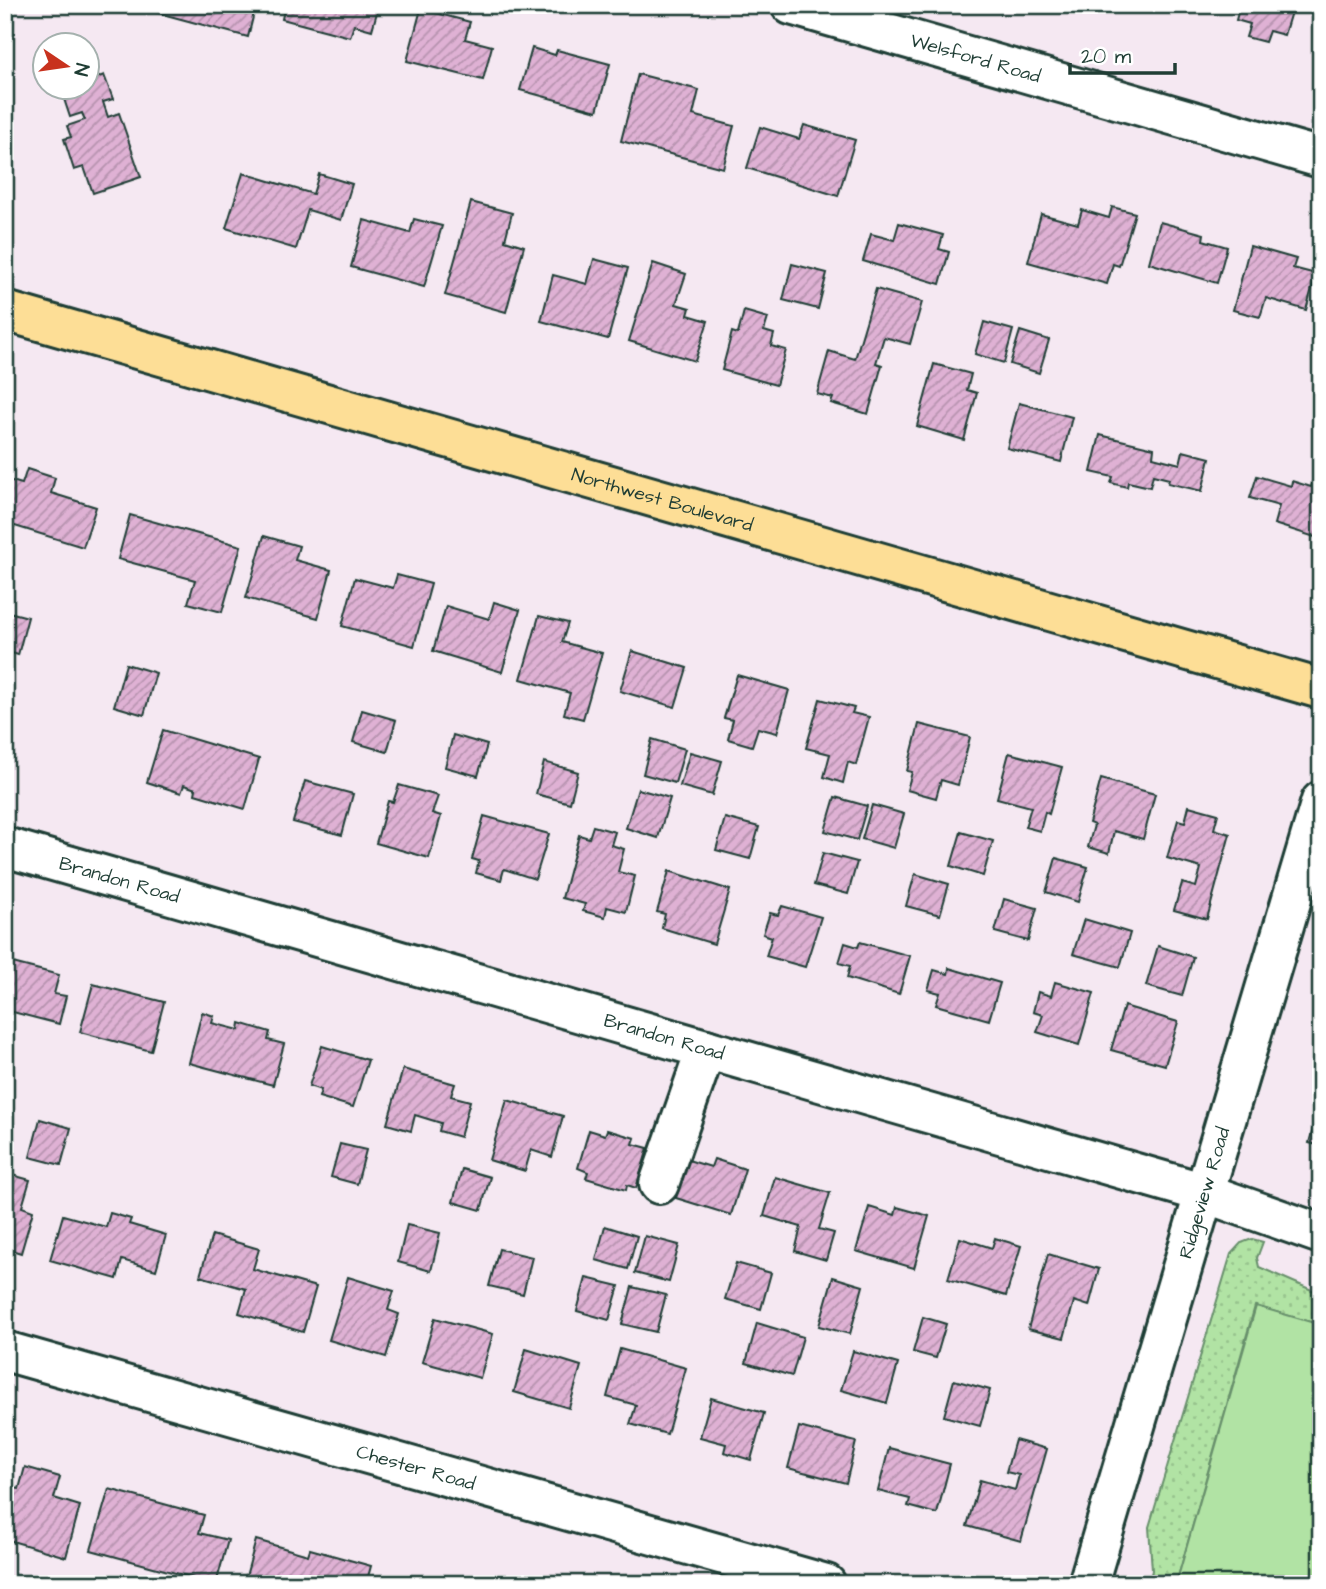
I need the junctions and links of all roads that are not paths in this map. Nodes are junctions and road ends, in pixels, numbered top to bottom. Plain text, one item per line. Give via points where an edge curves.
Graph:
1 (792, 5) edge
2 (1321, 158) edge
3 (5, 311) edge
4 (1321, 689) edge
5 (1321, 802) edge
6 (5, 847) edge
7 (706, 1049) junction
8 (659, 1184) dead end
9 (1205, 1193) junction
10 (1321, 1234) edge
11 (5, 1351) edge
12 (825, 1584) edge
13 (1088, 1584) edge

1 - 2 street, Welsford Road
3 - 4 main road, Northwest Boulevard
5 - 9 street, Ridgeview Road
6 - 7 street, Brandon Road
7 - 8 street
7 - 9 street, Brandon Road
9 - 10 street, Brandon Road
9 - 13 street, Ridgeview Road
11 - 12 street, Chester Road

